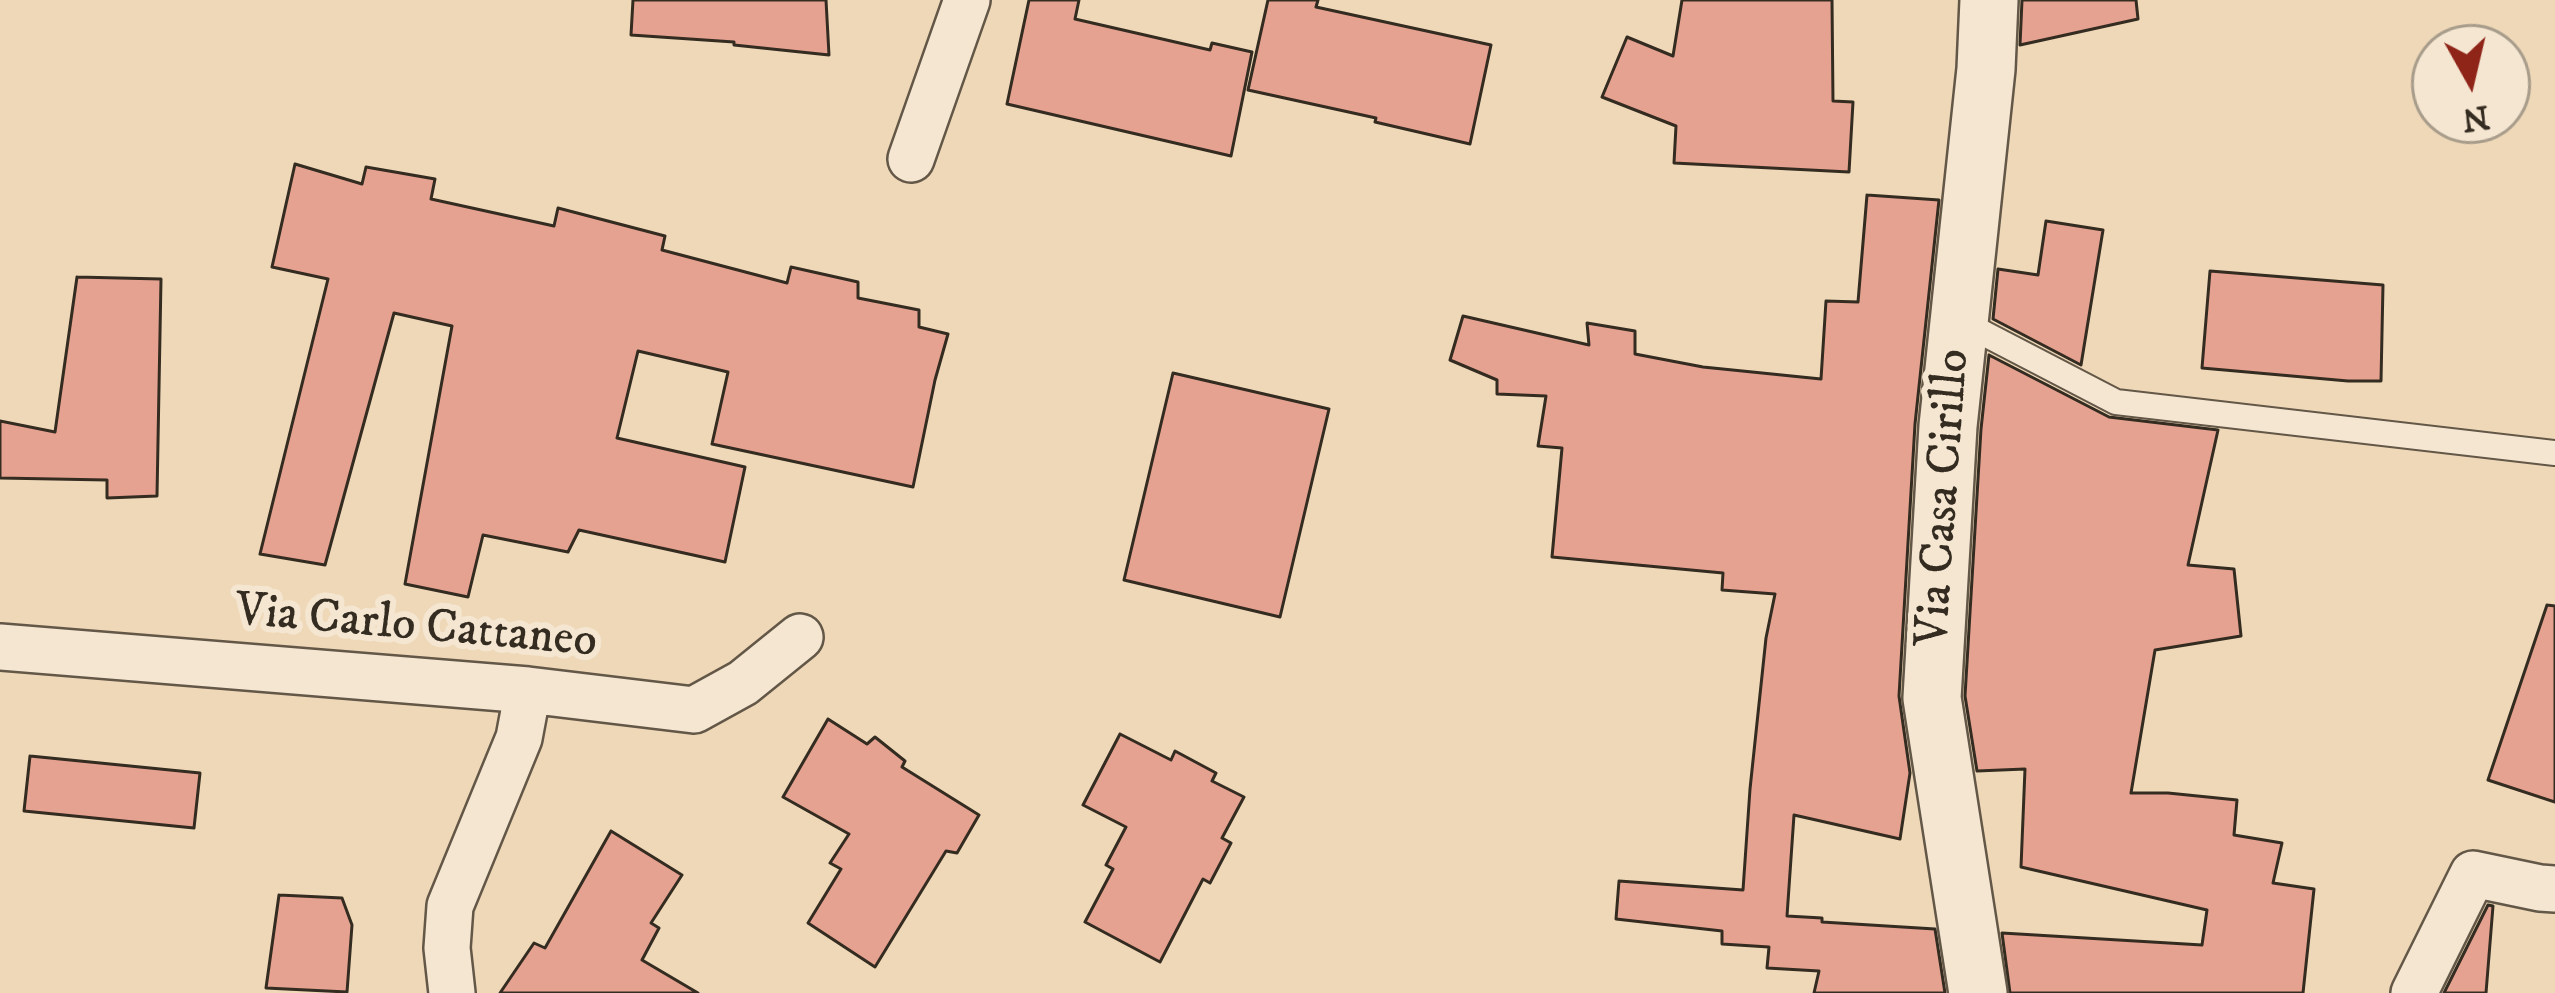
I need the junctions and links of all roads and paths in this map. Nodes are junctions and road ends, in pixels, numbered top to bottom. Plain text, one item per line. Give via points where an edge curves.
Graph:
1 (967, 0) edge
2 (1989, 0) edge
3 (911, 159) dead end
4 (1960, 321) junction
5 (2555, 453) edge
6 (800, 637) dead end
7 (0, 647) edge
8 (528, 690) junction
9 (2555, 889) edge
10 (452, 993) edge
11 (1978, 993) edge
12 (2414, 993) edge

1 - 3 street
2 - 4 street, Via Casa Cirillo
4 - 5 lane via 2116,402
4 - 11 street, Via Casa Cirillo via 1932,698
6 - 8 street, Via Carlo Cattaneo via 694,710
7 - 8 street, Via Carlo Cattaneo
8 - 10 street via 519,738 450,906
9 - 12 street via 2473,874

